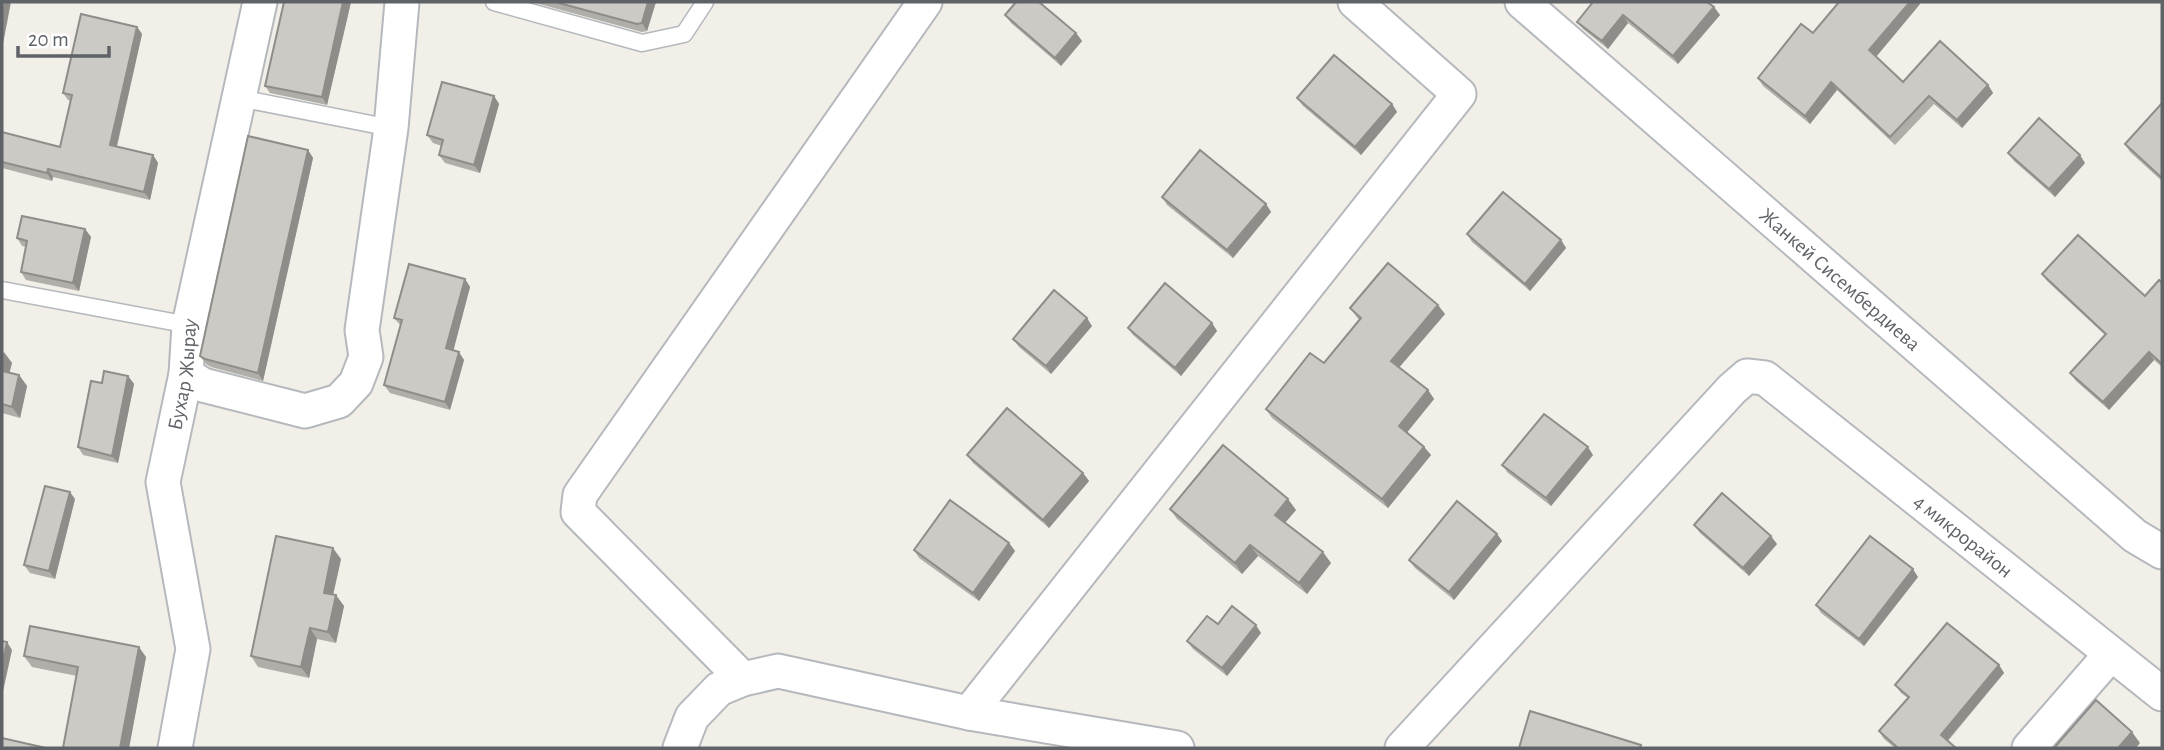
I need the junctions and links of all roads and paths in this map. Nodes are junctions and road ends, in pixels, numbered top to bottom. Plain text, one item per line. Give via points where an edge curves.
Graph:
1 (260, 2) edge
2 (402, 2) edge
3 (494, 2) edge
4 (705, 2) edge
5 (925, 2) edge
6 (1355, 2) edge
7 (1522, 2) edge
8 (239, 99) junction
9 (391, 128) junction
10 (2, 290) edge
11 (189, 325) junction
12 (186, 374) junction
13 (2162, 552) edge
14 (2110, 655) junction
15 (743, 679) junction
16 (2162, 694) edge
17 (969, 713) junction
18 (175, 748) edge
19 (680, 748) edge
20 (1177, 748) edge
21 (1402, 748) edge
22 (2029, 748) edge

1 - 8 street, Бухар Жырау
2 - 9 street
3 - 4 lane via 642,43 684,34
5 - 15 street via 579,495 578,512
6 - 17 street via 1459,94
7 - 13 street, Жанкей Сисембердиева via 2134,536
8 - 9 lane
8 - 11 street, Бухар Жырау
9 - 12 street via 362,331 366,357 356,383 339,401 304,411 203,385
10 - 11 lane
11 - 12 street, Бухар Жырау
12 - 18 street, Бухар Жырау via 163,482 193,649
14 - 16 street, 4 микрорайон
14 - 21 street, 4 микрорайон via 1765,378 1746,376
14 - 22 street
15 - 17 street via 778,671
15 - 19 street via 719,689 692,717
17 - 20 street

